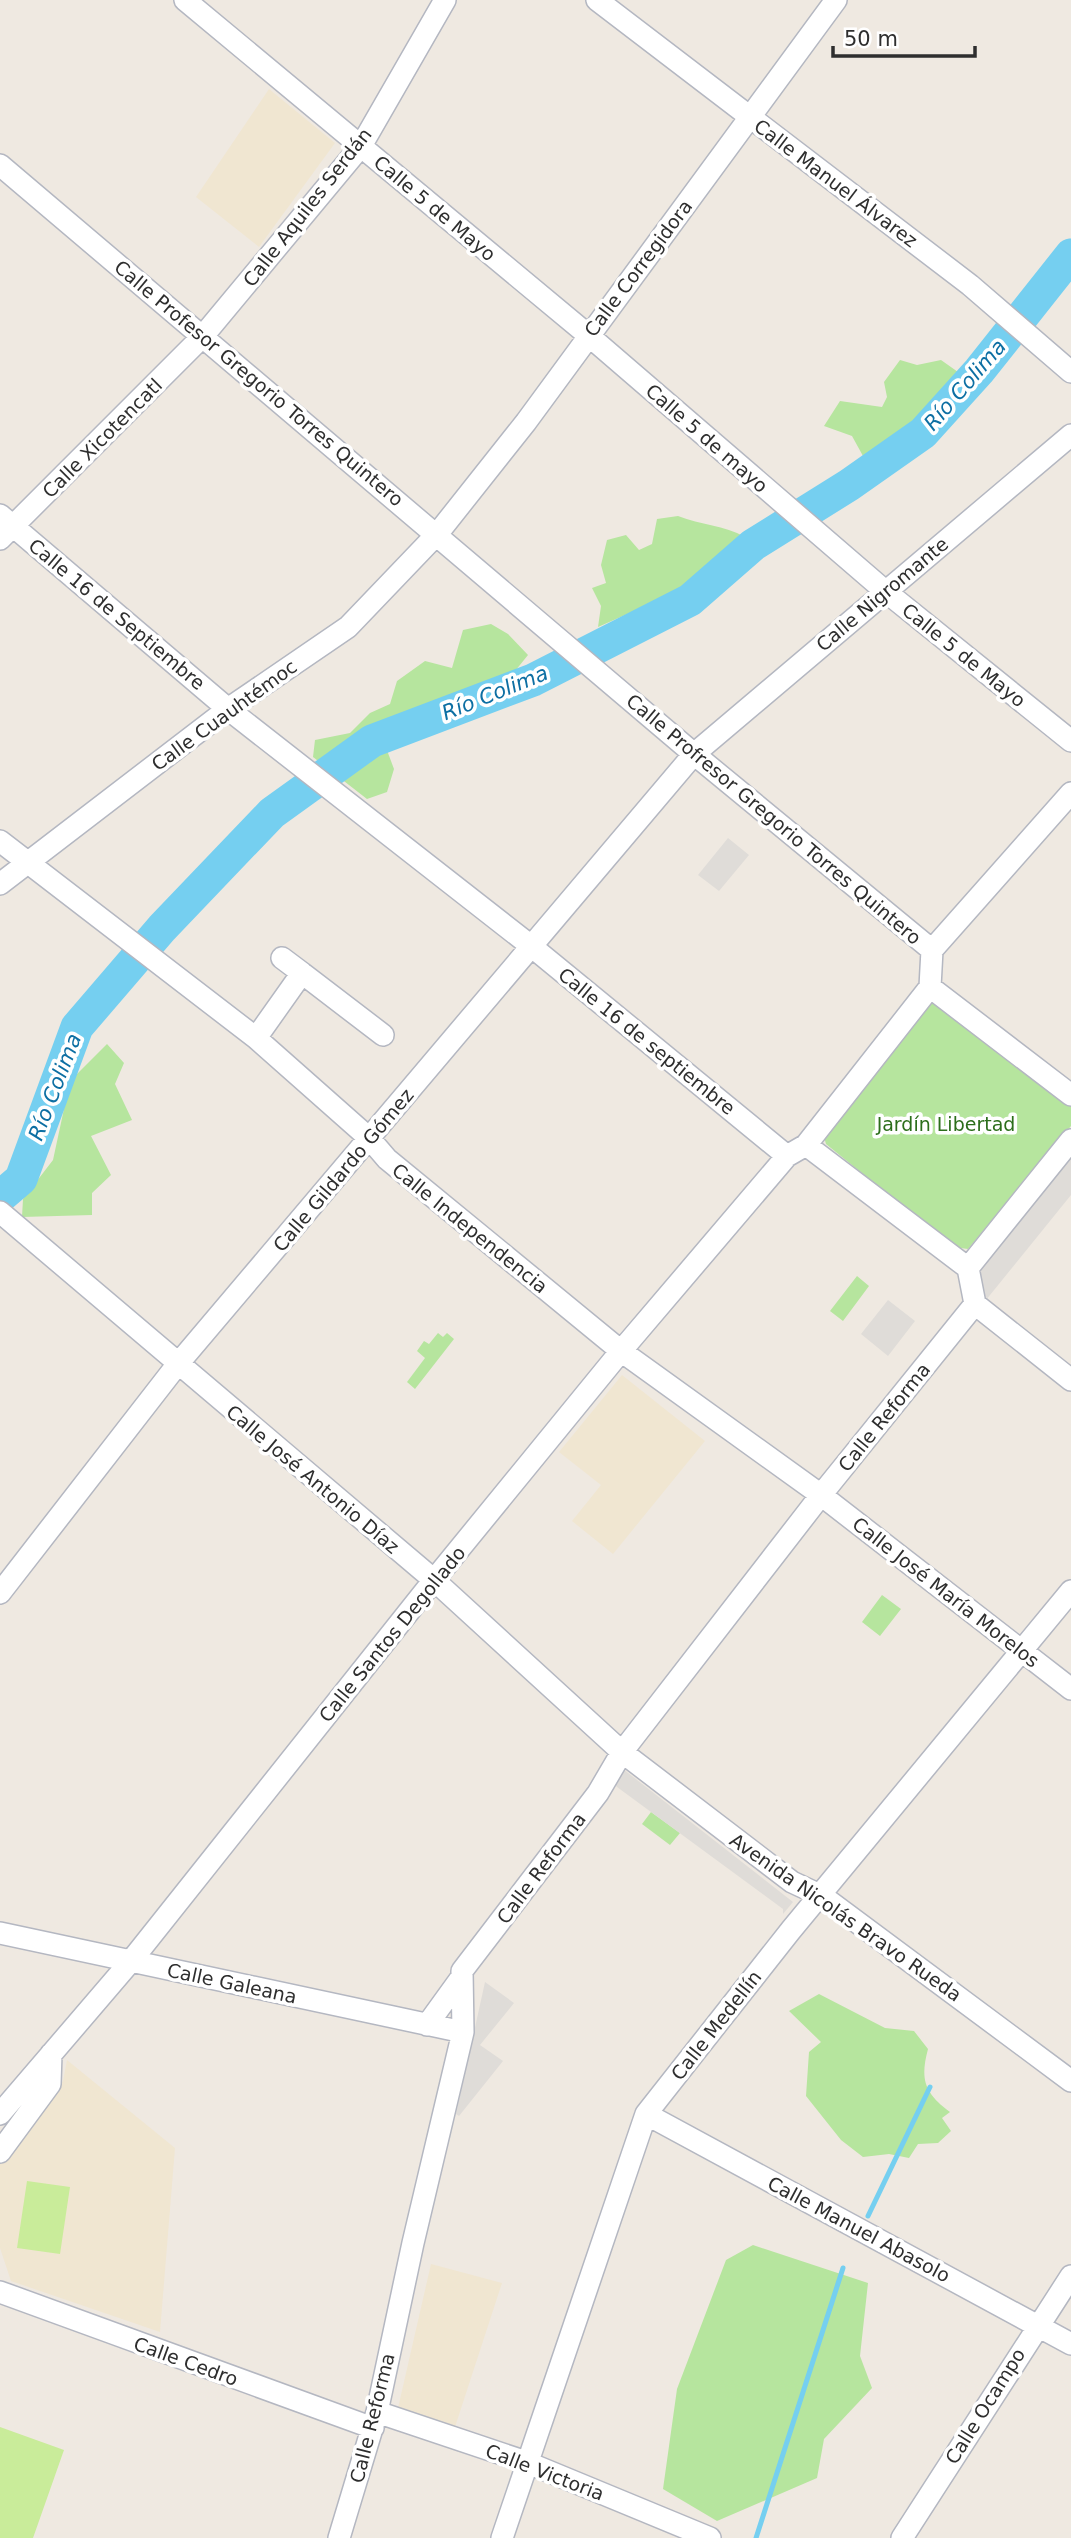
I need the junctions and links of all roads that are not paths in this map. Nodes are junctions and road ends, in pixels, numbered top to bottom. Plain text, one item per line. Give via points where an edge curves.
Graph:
1 (185, 0) edge
2 (445, 0) edge
3 (597, 0) edge
4 (836, 0) edge
5 (749, 118) junction
6 (361, 146) junction
7 (0, 165) edge
8 (587, 335) junction
9 (203, 336) junction
10 (1068, 370) edge
11 (1071, 435) edge
12 (4, 527) edge
13 (438, 533) junction
14 (826, 540) joint
15 (885, 591) junction
16 (518, 602) joint
17 (228, 709) junction
18 (1071, 741) edge
19 (694, 754) junction
20 (300, 766) joint
21 (1071, 793) edge
22 (0, 841) edge
23 (27, 863) junction
24 (0, 884) edge
25 (531, 946) junction
26 (932, 950) junction
27 (282, 958) dead end
28 (302, 973) junction
29 (930, 987) junction
30 (383, 1035) dead end
31 (257, 1038) junction
32 (1071, 1095) edge
33 (369, 1138) junction
34 (1071, 1140) edge
35 (806, 1145) junction
36 (787, 1156) junction
37 (0, 1212) edge
38 (968, 1268) junction
39 (975, 1304) junction
40 (621, 1351) junction
41 (177, 1364) junction
42 (1071, 1380) edge
43 (821, 1495) junction
44 (434, 1580) junction
45 (2, 1587) edge
46 (1071, 1591) edge
47 (1023, 1650) junction
48 (1071, 1689) edge
49 (622, 1752) junction
50 (822, 1895) junction
51 (0, 1933) edge
52 (131, 1961) junction
53 (461, 1978) junction
54 (427, 2025) junction
55 (463, 2032) junction
56 (51, 2054) junction
57 (1071, 2081) edge
58 (0, 2114) edge
59 (646, 2114) junction
60 (0, 2152) edge
61 (1071, 2276) edge
62 (0, 2292) edge
63 (1037, 2325) junction
64 (1071, 2344) edge
65 (375, 2420) junction
66 (526, 2462) junction
67 (683, 2533) edge
68 (339, 2538) edge
69 (502, 2538) edge
70 (710, 2538) edge
71 (902, 2538) edge

1 - 6 street, Calle 5 de Mayo
2 - 6 street, Calle Aquiles Serdán
3 - 5 street, Calle Manuel Álvarez
4 - 5 street, Calle Corregidora
5 - 8 street, Calle Corregidora
5 - 10 street, Calle Manuel Álvarez via 970,285
6 - 8 street, Calle 5 de Mayo
6 - 9 street, Calle Aquiles Serdán
7 - 9 street, Calle Profesor Gregorio Torres Quintero
8 - 13 street, Calle Corregidora via 526,422
8 - 14 street, Calle 5 de mayo
9 - 12 street, Calle Xicotencatl
9 - 13 street, Calle Profesor Gregorio Torres Quintero
11 - 15 street, Calle Nigromante
12 - 17 street, Calle 16 de Septiembre
13 - 16 street, Calle Profesor Gregorio Torres Quintero
13 - 17 street, Calle Cuauhtémoc via 348,626
14 - 15 street, Calle 5 de Mayo
15 - 18 street, Calle 5 de Mayo
15 - 19 street, Calle Nigromante
16 - 19 street, Calle Profresor Gregorio Torres Quintero
17 - 20 street, Calle 16 de Septiembre
17 - 23 street, Calle Cuauhtémoc
19 - 25 street, Calle Gildardo Gómez
19 - 26 street, Calle Profresor Gregorio Torres Quintero
20 - 25 street, Calle 16 de septiembre
21 - 26 street
22 - 23 street, Calle Independencia
23 - 24 street, Calle Cuauhtémoc
23 - 31 street, Calle Independencia
25 - 33 street, Calle Gildardo Gómez
25 - 36 street, Calle 16 de septiembre
26 - 29 street, Calle Profresor Gregorio Torres Quintero
27 - 28 street
28 - 30 street
28 - 31 street
29 - 32 street
29 - 35 street
31 - 33 street, Calle Independencia
33 - 40 street, Calle Independencia via 387,1159
33 - 41 street, Calle Gildardo Gómez
34 - 38 street
35 - 36 street
35 - 38 street
36 - 40 street, Calle Santos Degollado
37 - 41 street, Calle José Antonio Díaz
38 - 39 street
39 - 42 street
39 - 43 street, Calle Reforma
40 - 43 street, Calle Independencia
40 - 44 street, Calle Santos Degollado
41 - 44 street, Calle José Antonio Díaz
41 - 45 street, Calle Gildardo Gómez
43 - 47 street, Calle José María Morelos
43 - 49 street, Calle Reforma
44 - 49 street, Calle José Antonio Díaz
44 - 52 street, Calle Santos Degollado
46 - 47 street, Calle Medellín
47 - 48 street, Calle José María Morelos
47 - 50 street, Calle Medellín
49 - 50 street, Avenida Nicolás Bravo Rueda via 792,1882
49 - 53 street, Calle Reforma via 598,1793
50 - 57 street, Avenida Nicolás Bravo Rueda
50 - 59 street, Calle Medellín
51 - 52 street, Calle Galeana
52 - 54 street, Calle Galeana
52 - 56 street, Calle Santos Degollado
53 - 54 street
53 - 55 street, Calle Reforma
54 - 55 street, Calle Galeana
55 - 65 street, Calle Reforma
56 - 58 street, Calle Santos Degollado
56 - 60 street via 50,2084
59 - 63 street, Calle Manuel Abasolo
59 - 66 street, Calle Medellín
61 - 63 street, Calle Ocampo
62 - 65 street, Calle Cedro
63 - 64 street, Calle Manuel Abasolo
63 - 71 street, Calle Ocampo
65 - 66 street, Calle Victoria
65 - 68 street, Calle Reforma
66 - 67 street, Calle Victoria
66 - 69 street, Calle Medellín
67 - 70 street, Calle Victoria

